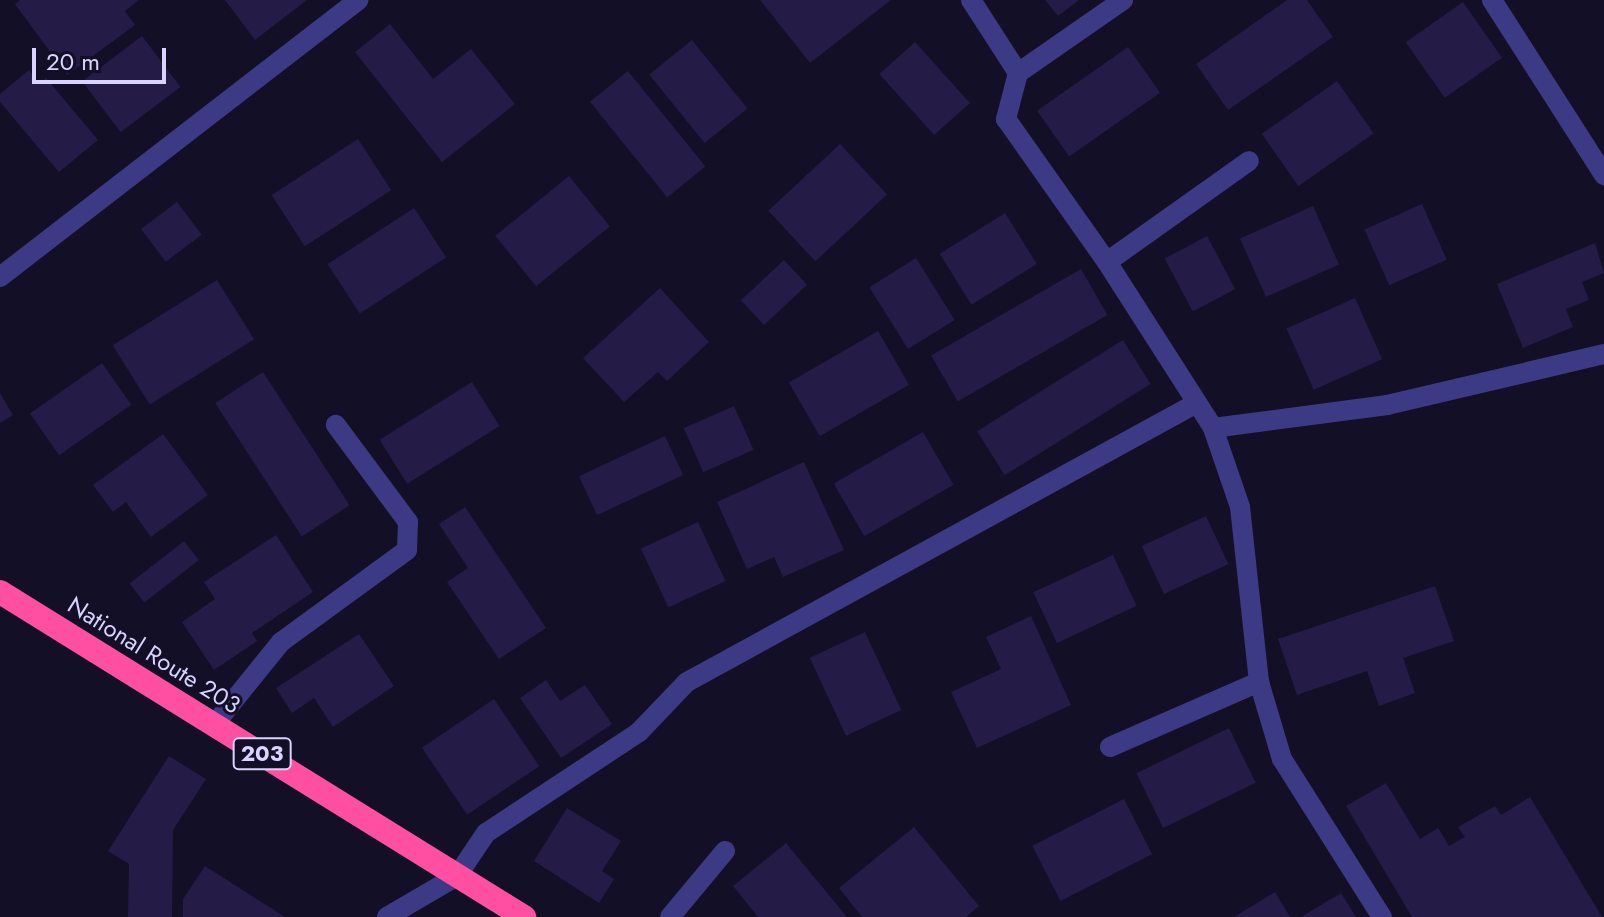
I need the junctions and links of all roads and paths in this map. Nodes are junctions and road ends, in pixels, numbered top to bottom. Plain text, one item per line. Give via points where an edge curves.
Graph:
1 (358, 0) edge
2 (971, 0) edge
3 (1123, 0) edge
4 (1492, 0) edge
5 (1018, 73) junction
6 (1249, 161) dead end
7 (1604, 175) edge
8 (1107, 262) junction
9 (0, 277) edge
10 (1604, 354) edge
11 (1195, 404) junction
12 (336, 425) dead end
13 (1213, 428) junction
14 (0, 592) edge
15 (1259, 682) junction
16 (214, 725) junction
17 (1110, 747) dead end
18 (725, 851) dead end
19 (457, 876) junction
20 (387, 917) edge
21 (524, 917) edge
22 (670, 917) edge
23 (1382, 917) edge

1 - 9 street
2 - 5 street
3 - 5 street
4 - 7 street
5 - 8 street via 1006,119
6 - 8 street
8 - 11 street
10 - 13 street via 1387,405
11 - 13 street
11 - 19 street via 687,682 639,732 486,833
12 - 16 street via 408,522 407,550 281,642
13 - 15 street via 1240,507
14 - 16 highway, National Route 203 / 203
15 - 17 street
15 - 23 street via 1282,759
16 - 19 highway, National Route 203 / 203
18 - 22 street
19 - 20 street
19 - 21 highway, National Route 203 / 203

